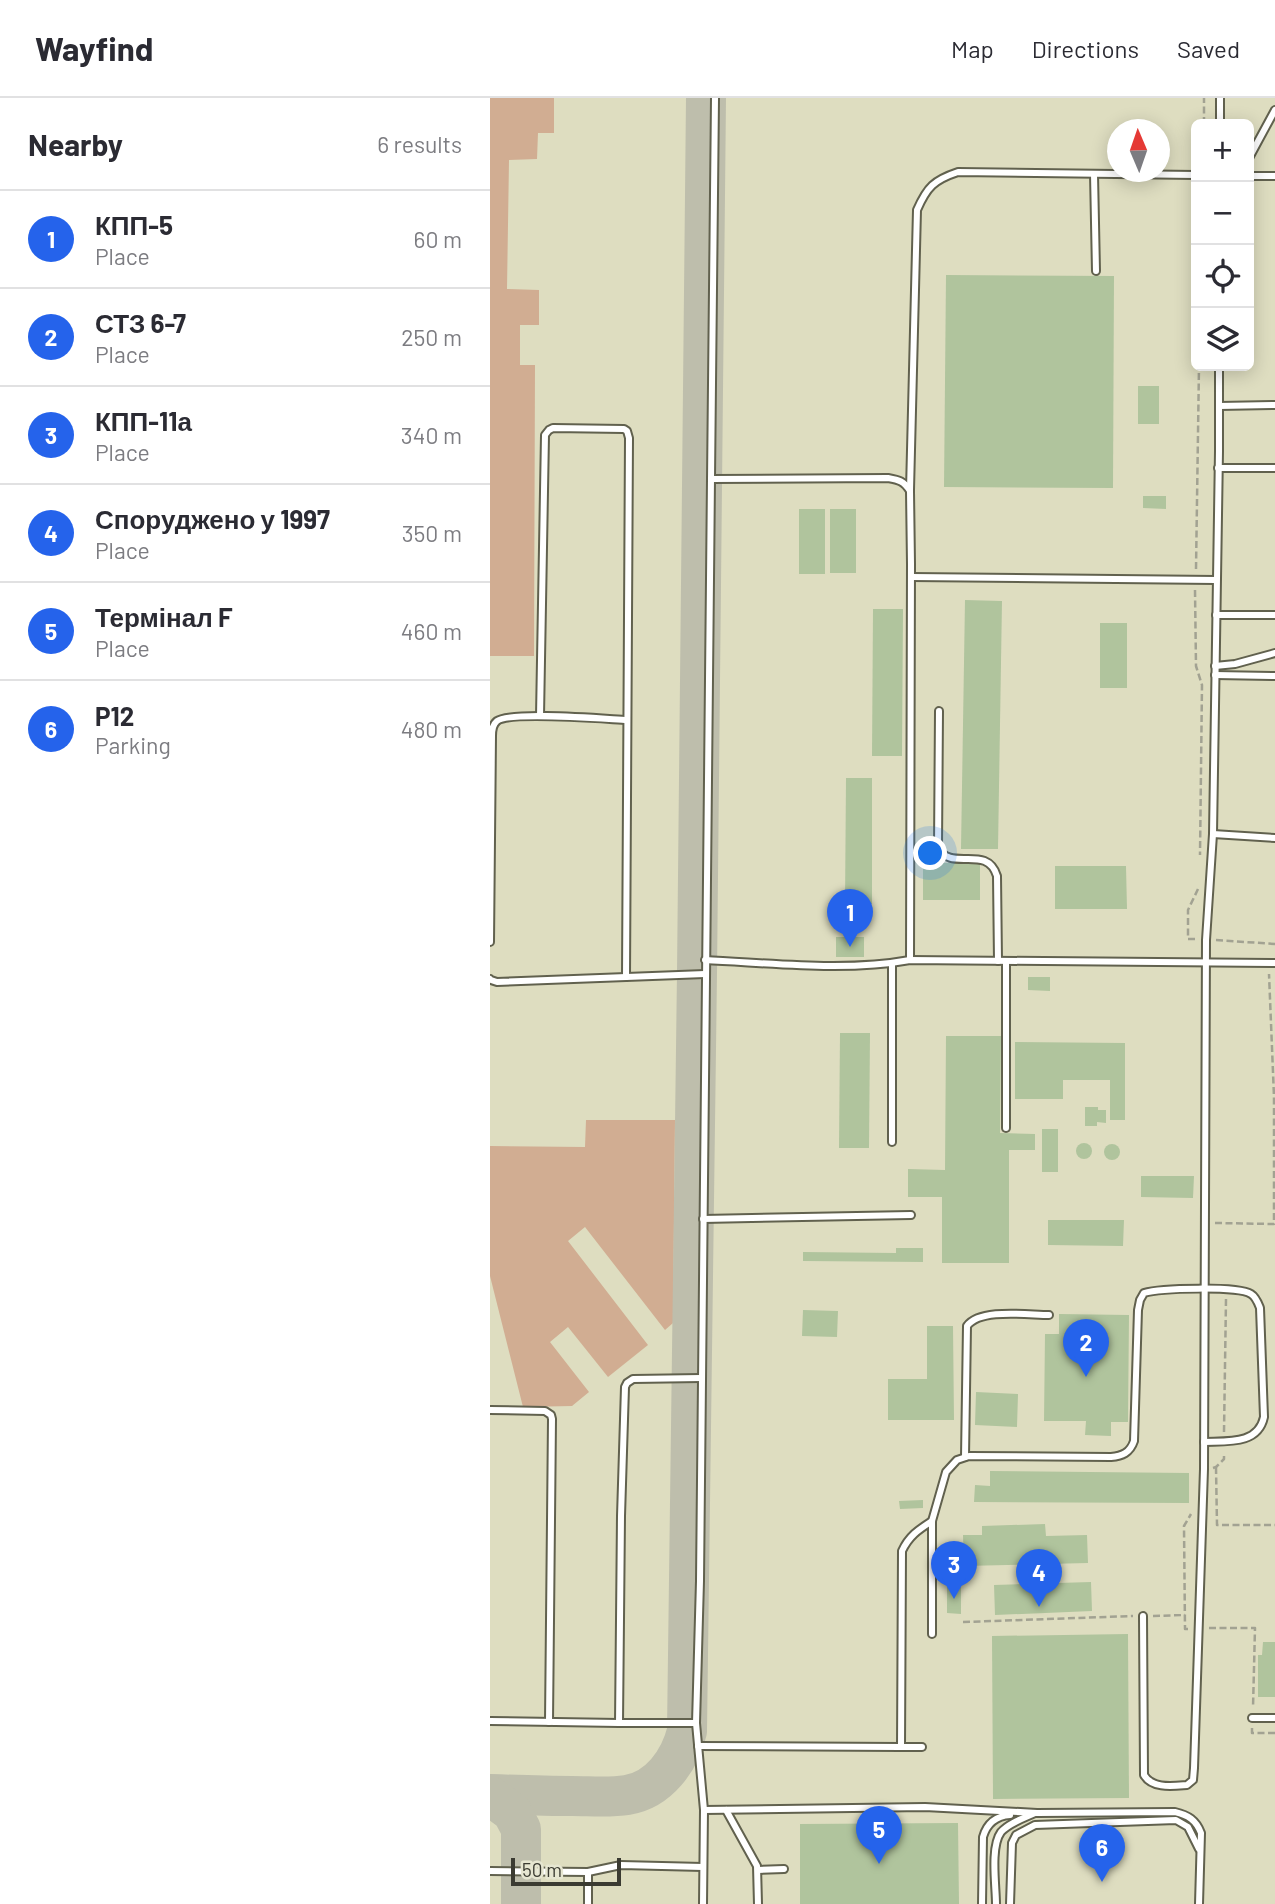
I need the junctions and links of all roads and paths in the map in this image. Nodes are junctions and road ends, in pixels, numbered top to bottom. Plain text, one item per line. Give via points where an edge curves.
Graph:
1 (715, 98) edge
2 (1204, 98) edge
3 (1220, 98) edge
4 (1275, 110) edge
5 (1204, 119) edge
6 (1220, 119) edge
7 (1254, 149) edge
8 (1094, 174) junction
9 (1191, 175) edge
10 (1254, 176) edge
11 (1275, 176) edge
12 (1096, 271) dead end
13 (1199, 371) edge
14 (1219, 371) edge
15 (1275, 405) edge
16 (1219, 406) junction
17 (1218, 468) junction
18 (1275, 468) edge
19 (711, 479) junction
20 (909, 491) junction
21 (911, 577) junction
22 (1195, 580) junction
23 (1216, 580) junction
24 (1216, 615) junction
25 (1275, 615) edge
26 (1275, 653) edge
27 (1215, 666) junction
28 (1215, 675) junction
29 (1275, 676) edge
30 (939, 712) dead end
31 (541, 716) junction
32 (627, 720) junction
33 (1213, 834) junction
34 (1275, 838) edge
35 (1200, 863) dead end
36 (1199, 886) dead end
37 (1206, 940) junction
38 (490, 942) edge
39 (1267, 943) junction
40 (1275, 944) edge
41 (705, 960) junction
42 (910, 960) junction
43 (1002, 961) junction
44 (1206, 962) junction
45 (1272, 962) edge
46 (892, 963) junction
47 (705, 974) junction
48 (626, 977) junction
49 (490, 979) edge
50 (1006, 1128) dead end
51 (892, 1142) dead end
52 (911, 1215) dead end
53 (703, 1219) junction
54 (1206, 1223) junction
55 (1204, 1290) junction
56 (1226, 1290) junction
57 (1049, 1315) dead end
58 (701, 1378) junction
59 (490, 1410) edge
60 (1224, 1441) junction
61 (1204, 1442) junction
62 (965, 1457) junction
63 (1216, 1467) junction
64 (1204, 1469) junction
65 (1192, 1513) dead end
66 (933, 1521) junction
67 (1275, 1525) edge
68 (1185, 1615) junction
69 (1143, 1616) junction
70 (963, 1622) dead end
71 (1199, 1628) junction
72 (932, 1634) dead end
73 (1252, 1718) junction
74 (1275, 1718) edge
75 (490, 1721) edge
76 (549, 1722) junction
77 (619, 1723) junction
78 (696, 1723) junction
79 (1275, 1733) edge
80 (698, 1746) junction
81 (901, 1747) junction
82 (922, 1747) dead end
83 (704, 1810) junction
84 (726, 1810) junction
85 (1037, 1812) junction
86 (1199, 1851) junction
87 (703, 1867) junction
88 (784, 1869) dead end
89 (758, 1870) junction
90 (490, 1871) edge
91 (588, 1872) junction
92 (588, 1904) edge
93 (703, 1904) edge
94 (758, 1904) edge
95 (982, 1904) edge
96 (996, 1904) edge
97 (1010, 1904) edge
98 (1199, 1904) edge

1 - 19 lane
2 - 5 path
3 - 6 lane
4 - 7 lane
8 - 9 lane
8 - 12 lane
8 - 20 lane via 958,172 940,178 925,191 917,210
10 - 11 lane
13 - 22 path
14 - 16 lane
15 - 16 lane
16 - 17 lane
17 - 18 lane
17 - 23 lane
19 - 20 lane via 888,478 905,483
19 - 41 lane
20 - 21 lane
21 - 22 lane
21 - 42 lane
22 - 23 lane
22 - 35 path via 1196,666 1202,696
23 - 24 lane
24 - 25 lane
24 - 27 lane
26 - 27 lane
27 - 28 lane
28 - 29 lane
28 - 33 lane
30 - 43 lane via 938,847 947,857 984,860 995,868
31 - 32 lane
31 - 32 lane via 545,435 553,428 621,429 629,438
31 - 38 lane via 509,717 492,728
32 - 48 lane
33 - 34 lane
33 - 37 lane
36 - 37 path via 1188,910 1188,939
37 - 39 path
37 - 44 lane
39 - 40 path
39 - 45 path
41 - 46 lane
41 - 47 lane
42 - 43 lane
42 - 46 lane
43 - 44 lane
43 - 50 lane
44 - 45 lane
44 - 54 lane
45 - 54 path via 1274,1224
46 - 51 lane
47 - 48 lane
47 - 53 lane
48 - 49 lane
52 - 53 lane
53 - 58 lane
54 - 55 lane
55 - 56 lane
55 - 61 lane
55 - 62 lane via 1150,1292 1140,1300 1134,1441 1121,1456
56 - 60 path
56 - 60 lane via 1253,1295 1260,1308 1264,1417 1252,1436
57 - 62 lane via 987,1315 967,1326
58 - 77 lane via 633,1379 625,1388
58 - 78 lane
59 - 76 lane via 545,1411 552,1419
60 - 61 lane
60 - 63 path via 1224,1459
61 - 64 lane
62 - 66 lane via 946,1472
63 - 64 path
63 - 67 path via 1217,1525
64 - 71 lane
65 - 68 path via 1184,1526
66 - 72 lane
66 - 81 lane via 914,1533 902,1551
68 - 69 path
68 - 71 path via 1185,1629
69 - 70 path
69 - 71 lane via 1144,1768 1147,1780 1156,1785 1184,1786 1193,1780
71 - 73 path via 1255,1628
73 - 74 lane
73 - 79 path via 1252,1733
75 - 76 lane
76 - 77 lane
77 - 78 lane
78 - 80 lane
80 - 81 lane
80 - 83 lane
81 - 82 lane
83 - 84 lane
83 - 87 lane
84 - 85 lane via 925,1807
84 - 89 lane
85 - 86 lane via 1184,1814 1198,1825
85 - 95 lane via 996,1818 985,1829
85 - 96 lane via 1008,1826 997,1839
86 - 97 lane via 1188,1828 1176,1820 1035,1825 1016,1835 1012,1843
86 - 98 lane
87 - 91 lane via 621,1865
87 - 93 lane
88 - 89 lane
89 - 94 lane
90 - 91 lane
91 - 92 lane

